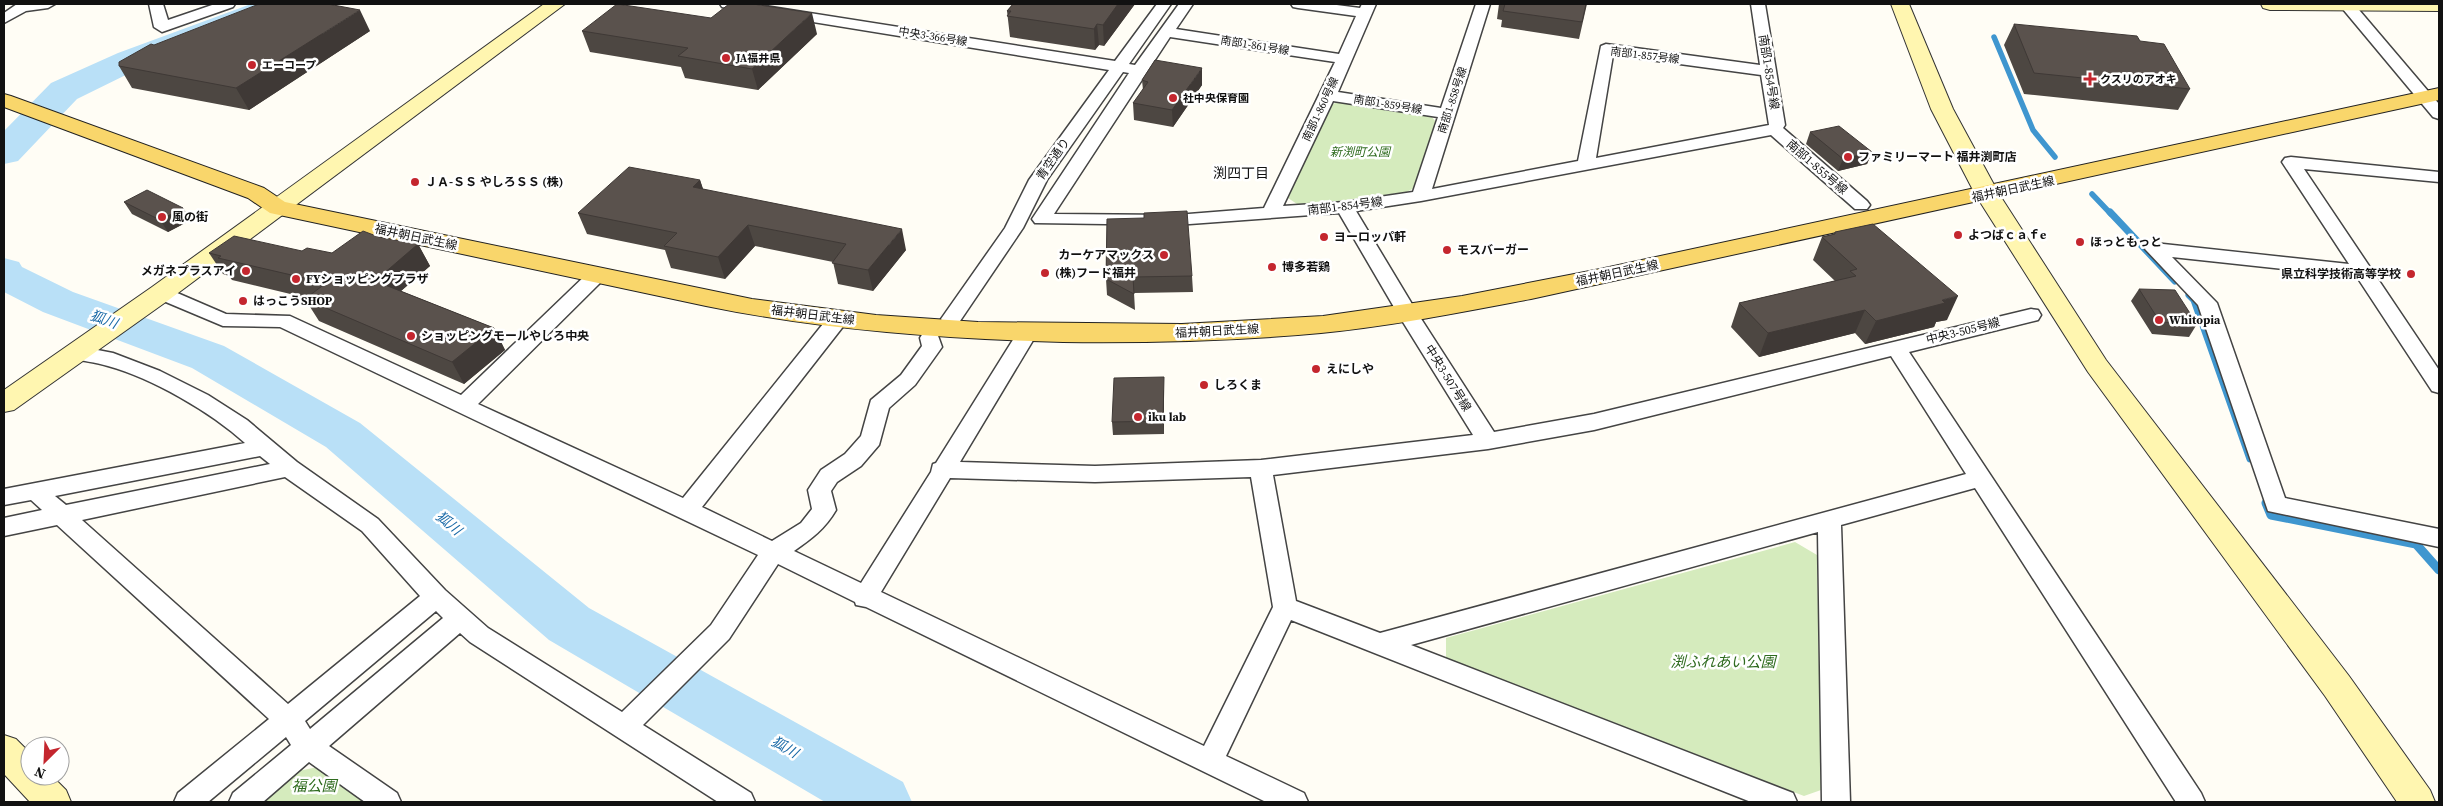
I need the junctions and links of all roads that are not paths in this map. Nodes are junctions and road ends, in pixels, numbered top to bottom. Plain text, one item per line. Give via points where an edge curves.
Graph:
1 (48, 4) edge
2 (156, 4) edge
3 (228, 4) edge
4 (556, 4) edge
5 (727, 4) edge
6 (1164, 4) edge
7 (1186, 4) edge
8 (1298, 4) edge
9 (1483, 4) edge
10 (1758, 4) edge
11 (1900, 4) edge
12 (2270, 4) edge
13 (25, 5) edge
14 (2347, 5) edge
15 (2439, 5) edge
16 (1367, 8) edge
17 (4, 19) edge
18 (1166, 32) junction
19 (1343, 58) junction
20 (1118, 66) junction
21 (1140, 70) junction
22 (1769, 71) junction
23 (1328, 95) junction
24 (2434, 102) edge
25 (13, 103) edge
26 (1448, 114) junction
27 (1774, 129) junction
28 (1586, 163) junction
29 (2439, 177) edge
30 (1988, 194) junction
31 (1421, 196) junction
32 (1861, 205) dead end
33 (1345, 207) junction
34 (278, 208) junction
35 (1270, 214) junction
36 (2364, 272) junction
37 (597, 275) junction
38 (161, 294) junction
39 (1408, 314) junction
40 (2031, 315) dead end
41 (950, 318) dead end
42 (838, 319) junction
43 (1028, 332) junction
44 (930, 338) dead end
45 (1896, 348) junction
46 (81, 350) junction
47 (2439, 386) edge
48 (4, 403) edge
49 (463, 406) junction
50 (1488, 441) junction
51 (264, 446) junction
52 (290, 468) junction
53 (1261, 468) junction
54 (941, 470) junction
55 (1980, 478) junction
56 (35, 491) junction
57 (4, 497) edge
58 (687, 510) junction
59 (62, 516) junction
60 (1829, 520) junction
61 (4, 527) edge
62 (2439, 538) edge
63 (773, 552) junction
64 (436, 597) junction
65 (865, 598) junction
66 (1285, 607) junction
67 (460, 618) junction
68 (1379, 644) junction
69 (288, 720) junction
70 (628, 723) junction
71 (308, 746) junction
72 (4, 750) edge
73 (1210, 762) junction
74 (53, 802) edge
75 (188, 802) edge
76 (243, 802) edge
77 (387, 802) edge
78 (741, 802) edge
79 (1294, 802) edge
80 (1783, 802) edge
81 (1836, 802) edge
82 (2191, 802) edge
83 (2418, 802) edge

1 - 13 street
2 - 3 street via 162,27
4 - 34 street
5 - 20 street, 中央3-366号線
6 - 20 street, 青空通り
7 - 18 street, 南部1-854号線
8 - 16 street
9 - 26 street, 南部1-858号線
10 - 22 street, 南部1-854号線
11 - 30 street via 1942,109
12 - 14 street
13 - 17 street
14 - 15 street
14 - 24 street
16 - 19 street, 南部1-860号線
18 - 19 street, 南部1-861号線
18 - 21 street, 南部1-854号線
19 - 23 street, 南部1-860号線
20 - 21 street, 中央3-366号線
20 - 41 street, 青空通り via 1038,180 1014,228
21 - 35 street, 南部1-854号線 via 1041,219 1176,220
22 - 27 street, 南部1-854号線 via 1777,125
22 - 28 street, 南部1-857号線 via 1606,49
23 - 26 street, 南部1-859号線
23 - 35 street, 南部1-860号線
24 - 30 main road, 福井朝日武生線
25 - 34 main road, 福井朝日武生線 via 256,193
26 - 31 street, 南部1-858号線
27 - 28 street, 南部1-854号線
27 - 32 street, 南部1-855号線
28 - 31 street, 南部1-854号線
29 - 36 street via 2291,162
30 - 39 main road, 福井朝日武生線 via 1492,300
30 - 83 street via 2097,366 2337,686
31 - 33 street, 南部1-854号線
33 - 35 street, 南部1-854号線
33 - 39 street, 中央3-507号線
34 - 37 main road, 福井朝日武生線
34 - 38 street
36 - 47 street
36 - 62 street via 2154,249 2207,303 2276,505
37 - 42 main road, 福井朝日武生線 via 729,303
37 - 49 street
38 - 46 street
38 - 49 street via 223,320 283,321
39 - 43 main road, 福井朝日武生線 via 1312,325 1187,333
39 - 50 street, 中央3-507号線
40 - 45 street, 中央3-505号線
42 - 43 main road, 福井朝日武生線
42 - 58 street
43 - 54 street
44 - 63 street via 932,348 908,380 879,405 871,439 853,460 829,476 819,490 824,510 810,529
45 - 50 street, 中央3-505号線 via 1594,422
45 - 55 street
46 - 48 street
46 - 51 street via 153,376 201,400
49 - 58 street
50 - 53 street, 中央3-505号線
51 - 52 street
51 - 56 street
52 - 59 street
52 - 64 street via 370,526
53 - 54 street, 中央3-505号線 via 1095,474
53 - 66 street
54 - 65 street
55 - 60 street
55 - 82 street
56 - 57 street
56 - 59 street
58 - 63 street
59 - 61 street
59 - 69 street
60 - 68 street
60 - 81 street
63 - 65 street
63 - 70 street via 720,632
64 - 67 street
64 - 69 street
65 - 73 street
66 - 68 street
66 - 73 street
67 - 70 street via 479,635
67 - 71 street
68 - 80 street
69 - 71 street
69 - 75 street
70 - 78 street
71 - 76 street
71 - 77 street
72 - 74 street
73 - 79 street

